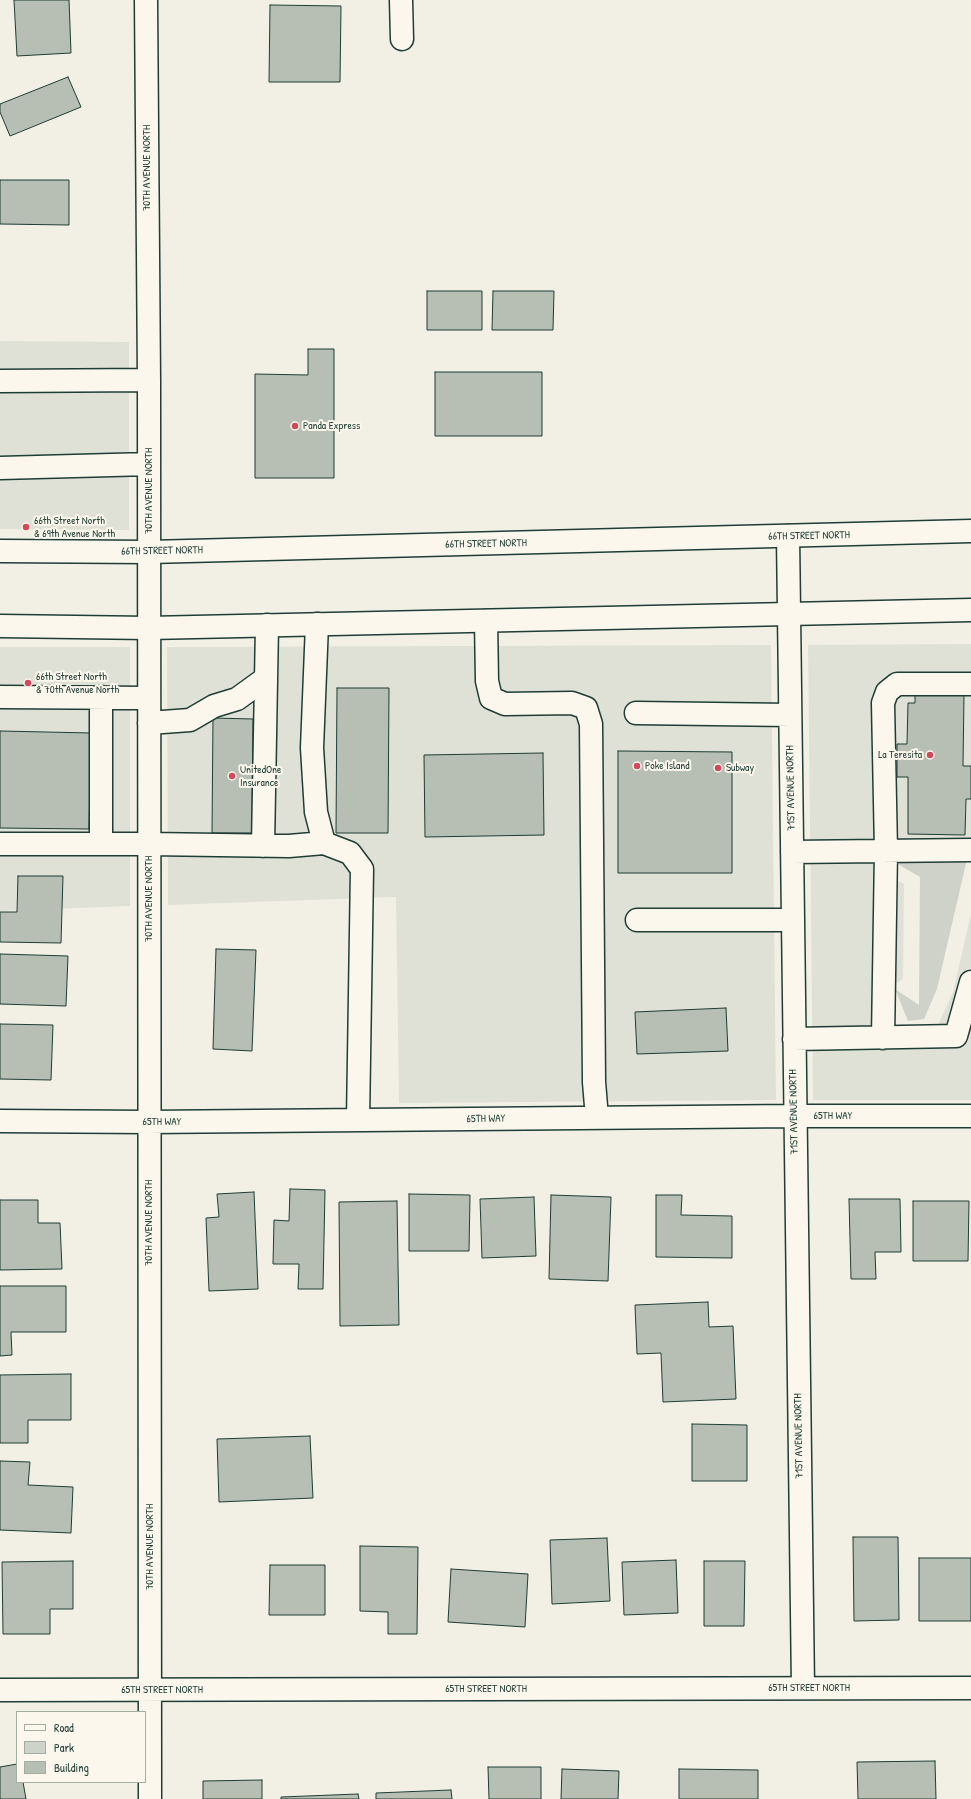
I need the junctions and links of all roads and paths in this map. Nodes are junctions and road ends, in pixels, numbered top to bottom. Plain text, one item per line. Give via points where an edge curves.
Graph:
1 (146, 0) edge
2 (401, 0) edge
3 (402, 39) dead end
4 (149, 380) junction
5 (0, 382) edge
6 (149, 464) junction
7 (0, 468) edge
8 (971, 531) edge
9 (788, 536) junction
10 (0, 551) edge
11 (149, 552) junction
12 (971, 610) edge
13 (789, 614) junction
14 (486, 620) junction
15 (317, 624) junction
16 (267, 625) junction
17 (0, 626) edge
18 (149, 628) junction
19 (266, 678) junction
20 (971, 684) edge
21 (0, 697) edge
22 (101, 697) junction
23 (149, 698) junction
24 (636, 713) dead end
25 (790, 714) junction
26 (149, 723) junction
27 (324, 843) junction
28 (0, 844) edge
29 (101, 844) junction
30 (149, 844) junction
31 (263, 846) junction
32 (971, 850) edge
33 (886, 851) junction
34 (792, 852) junction
35 (637, 920) dead end
36 (792, 920) junction
37 (971, 982) edge
38 (884, 1038) junction
39 (794, 1039) junction
40 (794, 1116) junction
41 (971, 1116) edge
42 (597, 1118) junction
43 (358, 1120) junction
44 (0, 1122) edge
45 (149, 1122) junction
46 (803, 1688) junction
47 (971, 1688) edge
48 (0, 1690) edge
49 (150, 1690) junction
50 (150, 1799) edge

1 - 4 street, 70TH AVENUE NORTH
2 - 3 street
4 - 5 street
4 - 6 street, 70TH AVENUE NORTH
6 - 7 street
6 - 11 street, 70TH AVENUE NORTH
8 - 9 street, 66TH STREET NORTH
9 - 11 street, 66TH STREET NORTH
9 - 13 street, 71ST AVENUE NORTH
10 - 11 street, 66TH STREET NORTH
11 - 18 street, 70TH AVENUE NORTH
12 - 13 street
13 - 14 street
13 - 25 street, 71ST AVENUE NORTH
14 - 15 street
14 - 42 street via 487,681 492,698 505,704 572,703 586,708 591,724 594,1082
15 - 16 street
15 - 27 street via 312,748 316,812
16 - 18 street
16 - 19 street
17 - 18 street
18 - 23 street, 70TH AVENUE NORTH
19 - 26 street via 237,699 214,706 190,720
19 - 31 street
20 - 33 street via 897,684 887,692 884,703
21 - 22 street
22 - 23 street
22 - 29 street
23 - 26 street, 70TH AVENUE NORTH
24 - 25 street
25 - 34 street, 71ST AVENUE NORTH
26 - 30 street, 70TH AVENUE NORTH
27 - 31 street
27 - 43 street via 350,853 362,869
28 - 29 street
29 - 30 street
30 - 31 street
30 - 45 street, 70TH AVENUE NORTH
32 - 33 street
33 - 34 street
33 - 38 street
34 - 36 street, 71ST AVENUE NORTH
35 - 36 street
36 - 39 street, 71ST AVENUE NORTH
37 - 38 street via 956,1036
38 - 39 street
39 - 40 street, 71ST AVENUE NORTH
40 - 41 street, 65TH WAY
40 - 42 street, 65TH WAY
40 - 46 street, 71ST AVENUE NORTH
42 - 43 street, 65TH WAY
43 - 45 street, 65TH WAY
44 - 45 street, 65TH WAY
45 - 49 street, 70TH AVENUE NORTH
46 - 47 street, 65TH STREET NORTH
46 - 49 street, 65TH STREET NORTH
48 - 49 street, 65TH STREET NORTH
49 - 50 street, 70TH AVENUE NORTH

